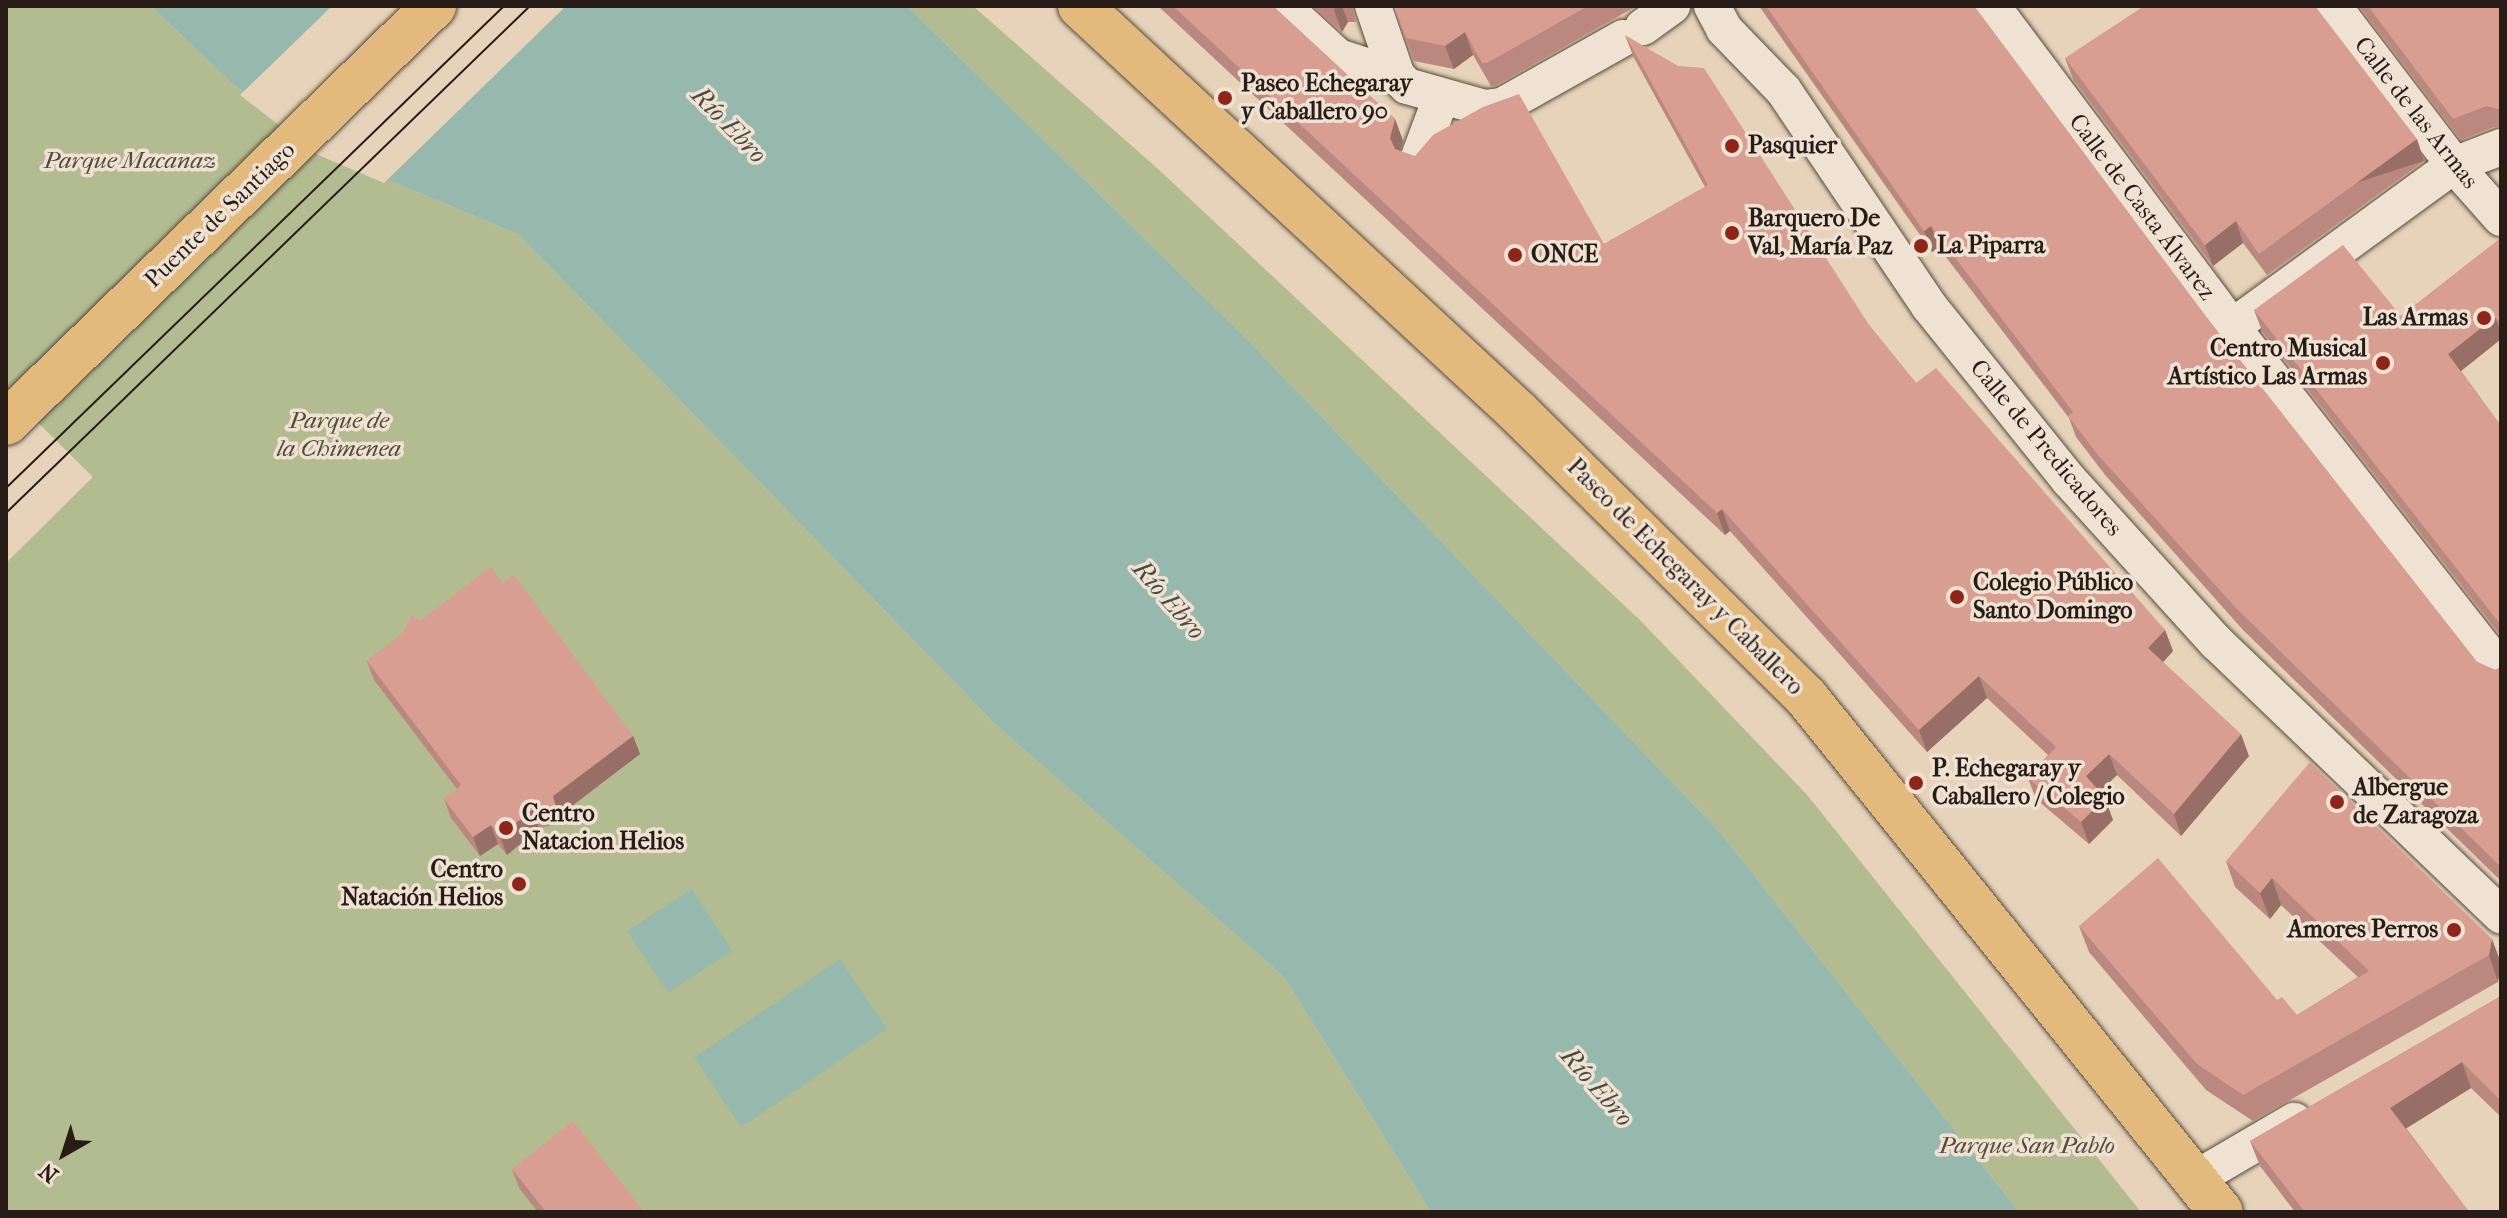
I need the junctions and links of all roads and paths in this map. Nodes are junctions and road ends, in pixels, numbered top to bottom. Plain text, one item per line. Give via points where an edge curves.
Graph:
1 (434, 6) edge
2 (1080, 6) edge
3 (1283, 6) edge
4 (1672, 6) edge
5 (1712, 6) edge
6 (1992, 6) edge
7 (2333, 6) edge
8 (1376, 14) edge
9 (1397, 76) junction
10 (1441, 98) junction
11 (2501, 147) edge
12 (1419, 157) edge
13 (2454, 165) junction
14 (2501, 218) edge
15 (2232, 327) junction
16 (6, 423) edge
17 (2501, 670) edge
18 (2501, 915) edge
19 (2323, 1104) edge
20 (2208, 1195) edge

1 - 16 main road, Puente de Santiago
2 - 20 main road, Paseo de Echegaray y Caballero via 1518,412 1795,685 1906,814
3 - 9 street via 1338,57
4 - 10 street via 1502,106
5 - 18 street, Calle de Predicadores via 1724,29 1784,91 1929,306 2069,480 2216,642
6 - 15 street, Calle de Casta Álvarez
7 - 13 street, Calle de las Armas
8 - 9 street
9 - 10 street via 1407,86
10 - 12 street
11 - 13 street
13 - 14 street, Calle de las Armas
13 - 15 street
15 - 17 street, Calle de Casta Álvarez
19 - 20 street

